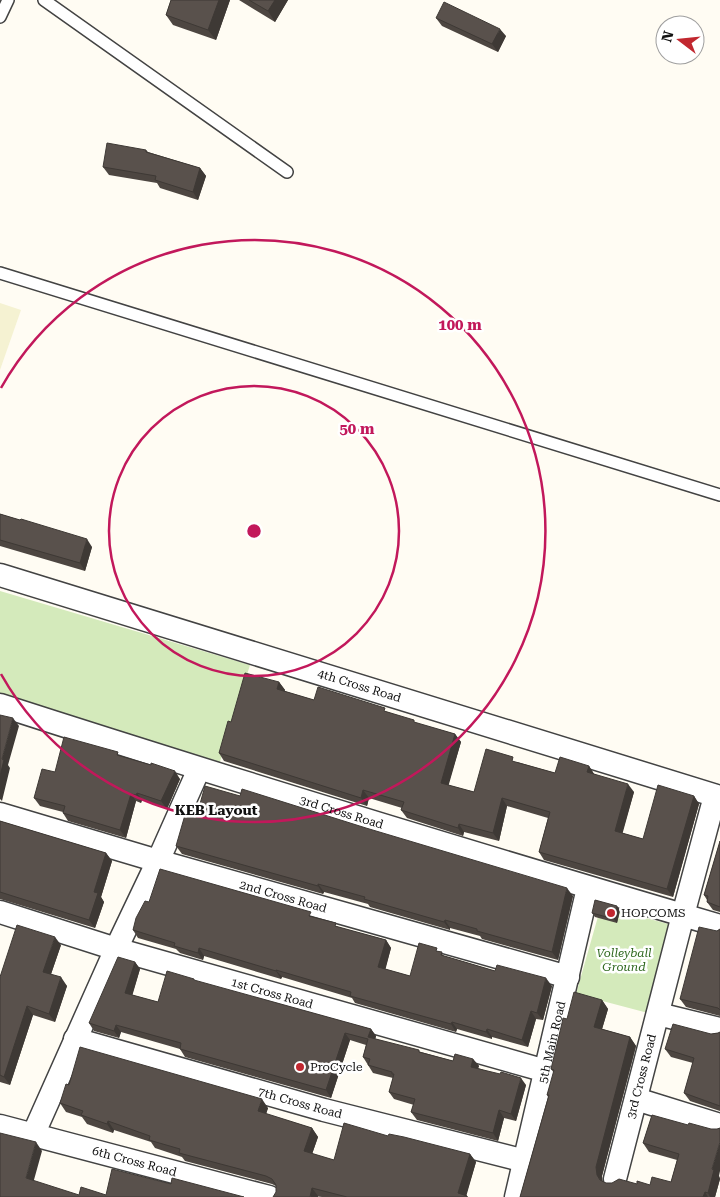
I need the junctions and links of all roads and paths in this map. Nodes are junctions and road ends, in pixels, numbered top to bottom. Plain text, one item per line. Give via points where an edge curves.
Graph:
1 (8, 0) edge
2 (44, 0) edge
3 (0, 17) edge
4 (287, 172) dead end
5 (0, 273) edge
6 (720, 495) edge
7 (0, 575) edge
8 (0, 705) edge
9 (199, 769) junction
10 (718, 796) edge
11 (0, 814) edge
12 (158, 861) junction
13 (588, 888) junction
14 (683, 915) junction
15 (2, 919) edge
16 (720, 926) edge
17 (116, 949) junction
18 (568, 977) junction
19 (658, 1014) junction
20 (720, 1029) edge
21 (75, 1039) junction
22 (546, 1071) junction
23 (636, 1099) junction
24 (720, 1125) edge
25 (0, 1126) edge
26 (33, 1135) junction
27 (525, 1161) junction
28 (615, 1178) dead end
29 (269, 1197) edge
30 (516, 1197) edge

1 - 3 lane
2 - 4 lane
5 - 6 lane
7 - 10 street, 4th Cross Road
8 - 9 street, 3rd Cross Road
9 - 12 street
9 - 13 street, 3rd Cross Road
10 - 14 street, 3rd Cross Road
11 - 12 street, 2nd Cross Road
12 - 17 street
12 - 18 street, 2nd Cross Road
13 - 14 street, 3rd Cross Road
13 - 18 street, 5th Main Road
14 - 16 street, 3rd Cross Road
14 - 19 street, 3rd Cross Road
15 - 17 street, 1st Cross Road
17 - 21 street
17 - 22 street, 1st Cross Road
18 - 22 street, 5th Main Road
19 - 20 street
19 - 23 street, 3rd Cross Road
21 - 26 street
21 - 27 street, 7th Cross Road via 324,1110
22 - 27 street, 5th Main Road
23 - 24 street
23 - 28 street, 3rd Cross Road
25 - 26 street, 6th Cross Road
26 - 29 street, 6th Cross Road
27 - 30 street, 5th Main Road

